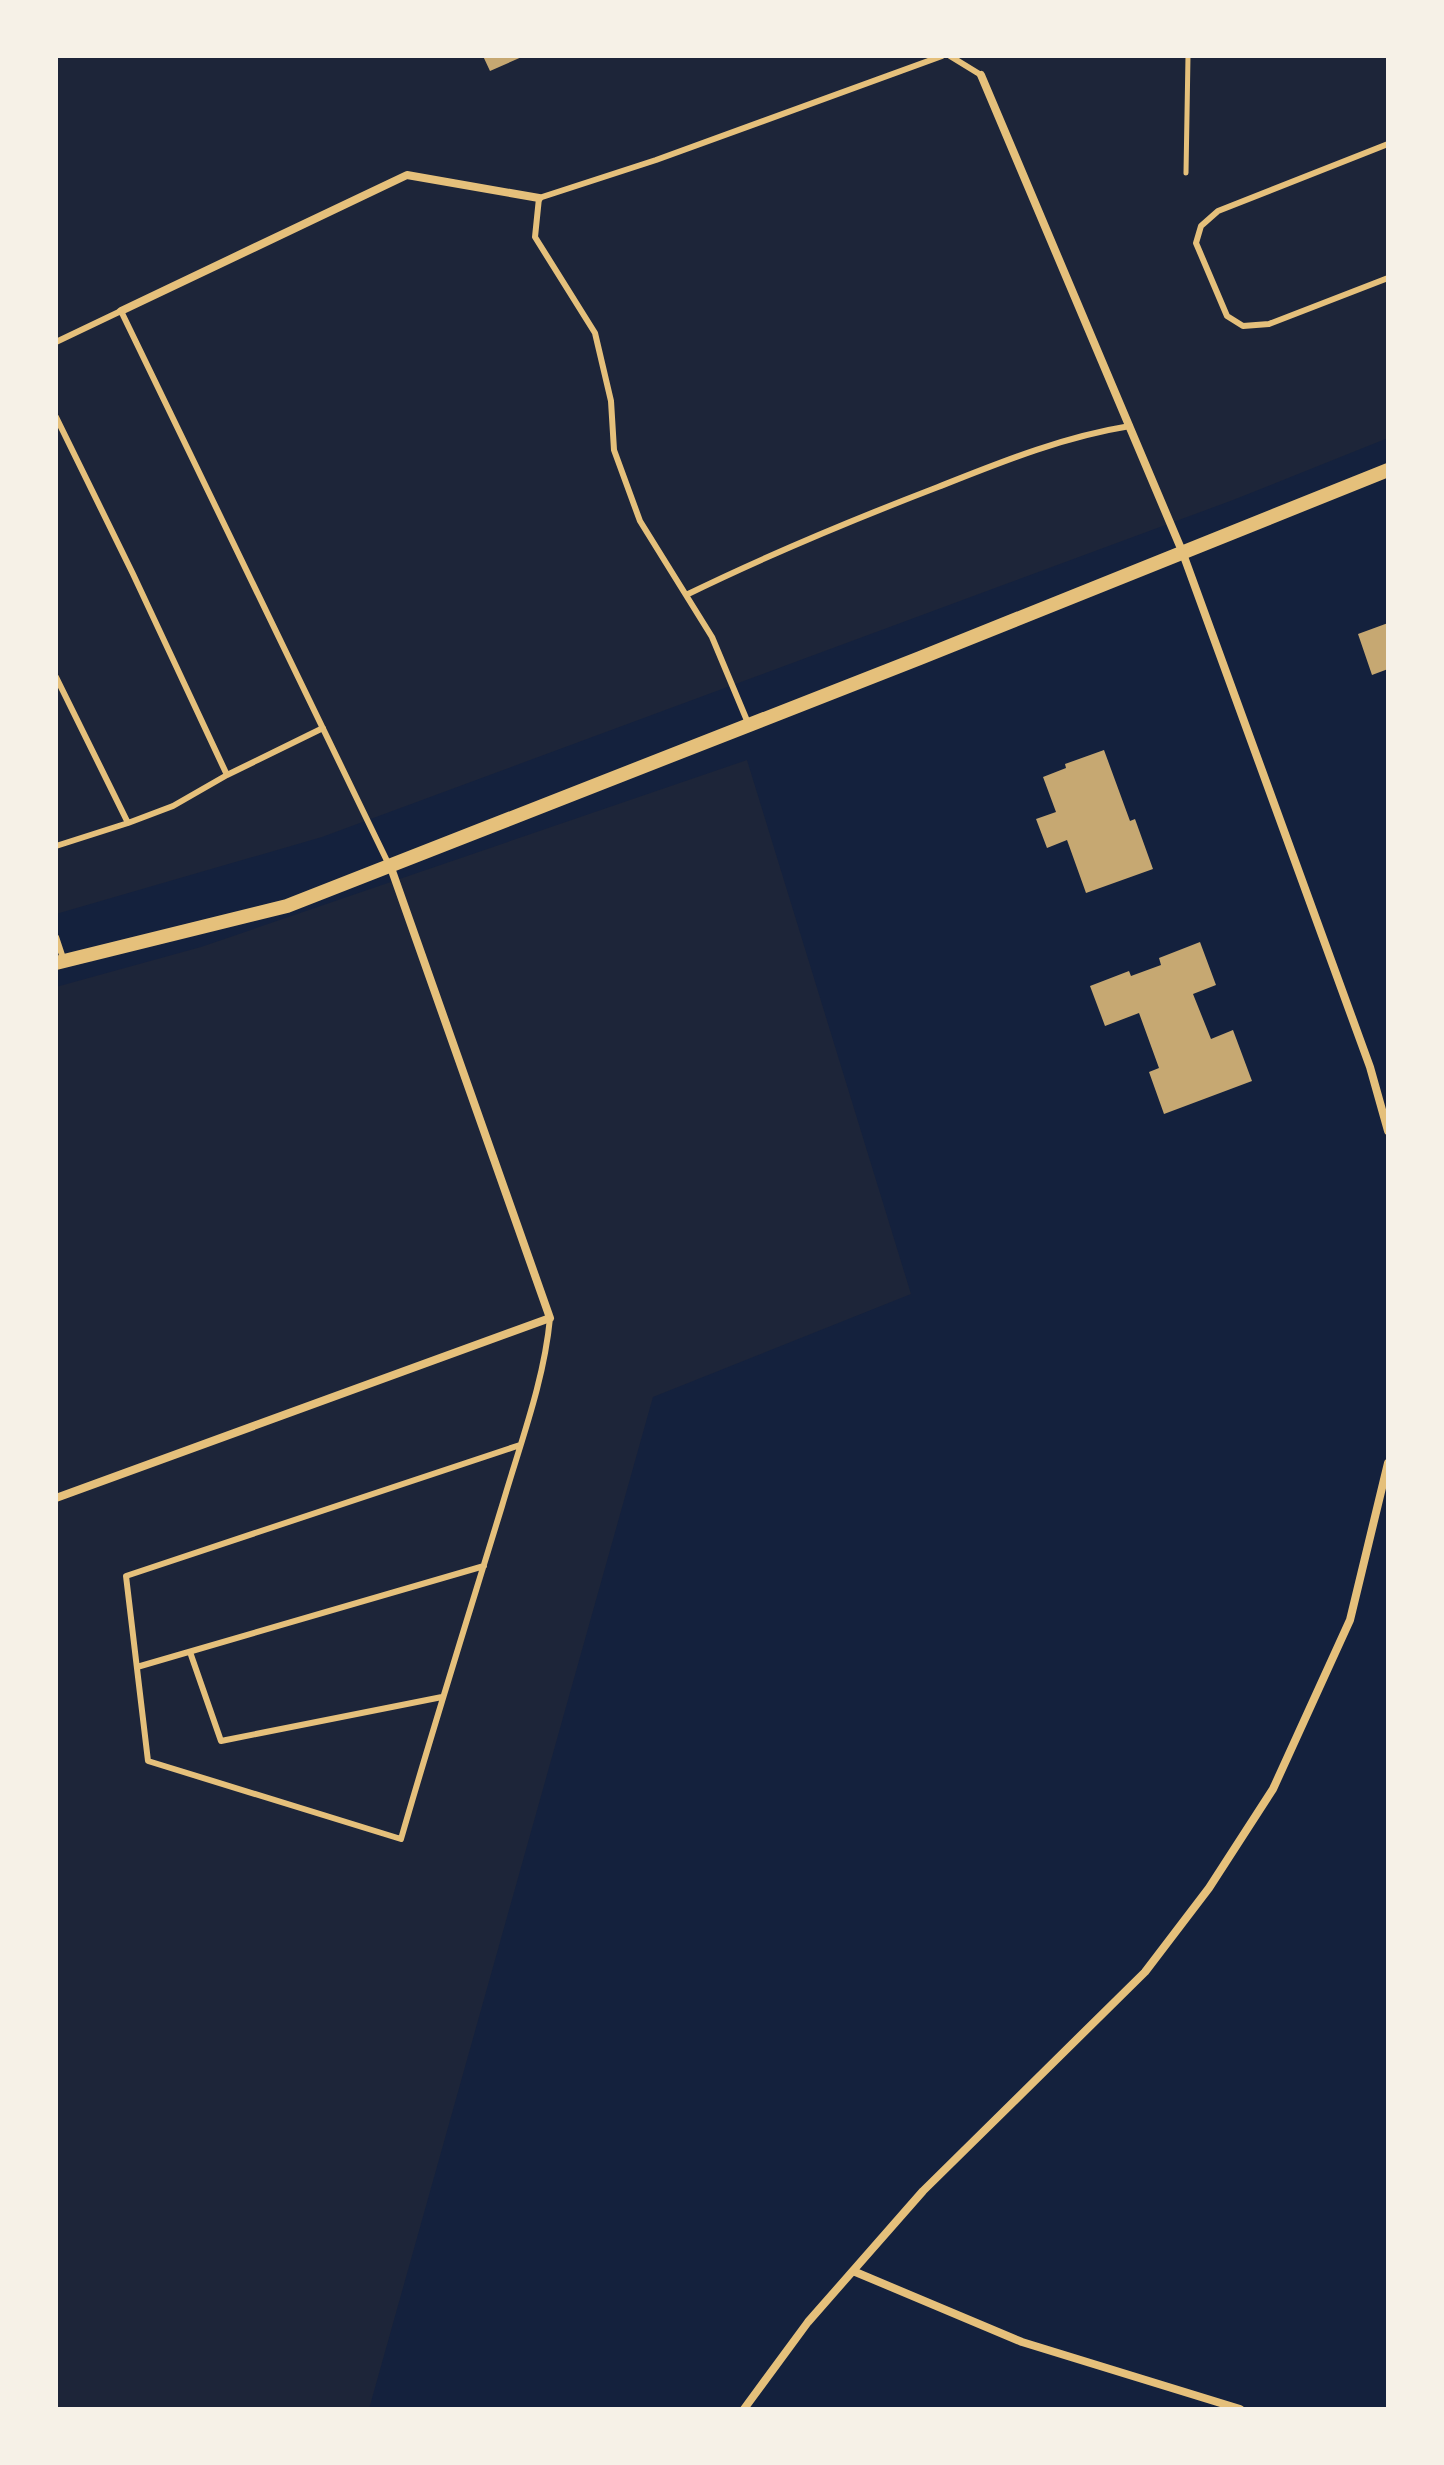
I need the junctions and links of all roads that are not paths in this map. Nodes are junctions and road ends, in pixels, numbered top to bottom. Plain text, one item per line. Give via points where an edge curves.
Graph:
1 (942, 56) edge
2 (950, 56) edge
3 (981, 75) joint
4 (1388, 144) edge
5 (539, 198) junction
6 (1388, 278) edge
7 (121, 311) junction
8 (56, 342) edge
9 (56, 417) edge
10 (1130, 426) junction
11 (1388, 470) edge
12 (1182, 551) junction
13 (686, 595) junction
14 (56, 677) edge
15 (749, 725) junction
16 (323, 728) junction
17 (227, 775) junction
18 (128, 823) junction
19 (56, 846) edge
20 (389, 865) junction
21 (56, 937) edge
22 (60, 962) edge
23 (1388, 1131) edge
24 (550, 1318) junction
25 (520, 1445) junction
26 (1388, 1463) edge
27 (56, 1498) edge
28 (484, 1566) junction
29 (190, 1652) junction
30 (137, 1667) junction
31 (442, 1697) junction
32 (853, 2271) junction
33 (744, 2409) edge
34 (1240, 2409) edge

1 - 5 lane
2 - 3 lane
3 - 10 street
4 - 6 lane via 1218,211 1201,226 1196,243 1227,316 1243,326 1269,324
5 - 7 street via 407,175
5 - 13 lane via 535,237 595,333 611,401 614,450 640,521
7 - 8 lane
7 - 16 lane
9 - 17 lane
10 - 12 street
10 - 13 lane via 1045,445 854,519
11 - 12 street
12 - 15 street
12 - 23 street via 1370,1067
13 - 15 lane via 712,637
14 - 18 lane
15 - 20 street
16 - 17 lane
16 - 20 lane
17 - 18 lane via 173,806
18 - 19 lane
20 - 22 street via 287,906
20 - 24 street
21 - 22 lane
24 - 25 lane via 546,1358
24 - 27 street
25 - 28 lane
25 - 30 lane via 126,1576
26 - 32 street via 1350,1620 1273,1789 1209,1888 1145,1972 923,2191
28 - 29 lane
28 - 31 lane
29 - 30 lane
29 - 31 lane via 221,1741
30 - 31 lane via 148,1761 401,1839
32 - 33 street
32 - 34 street via 1022,2342

